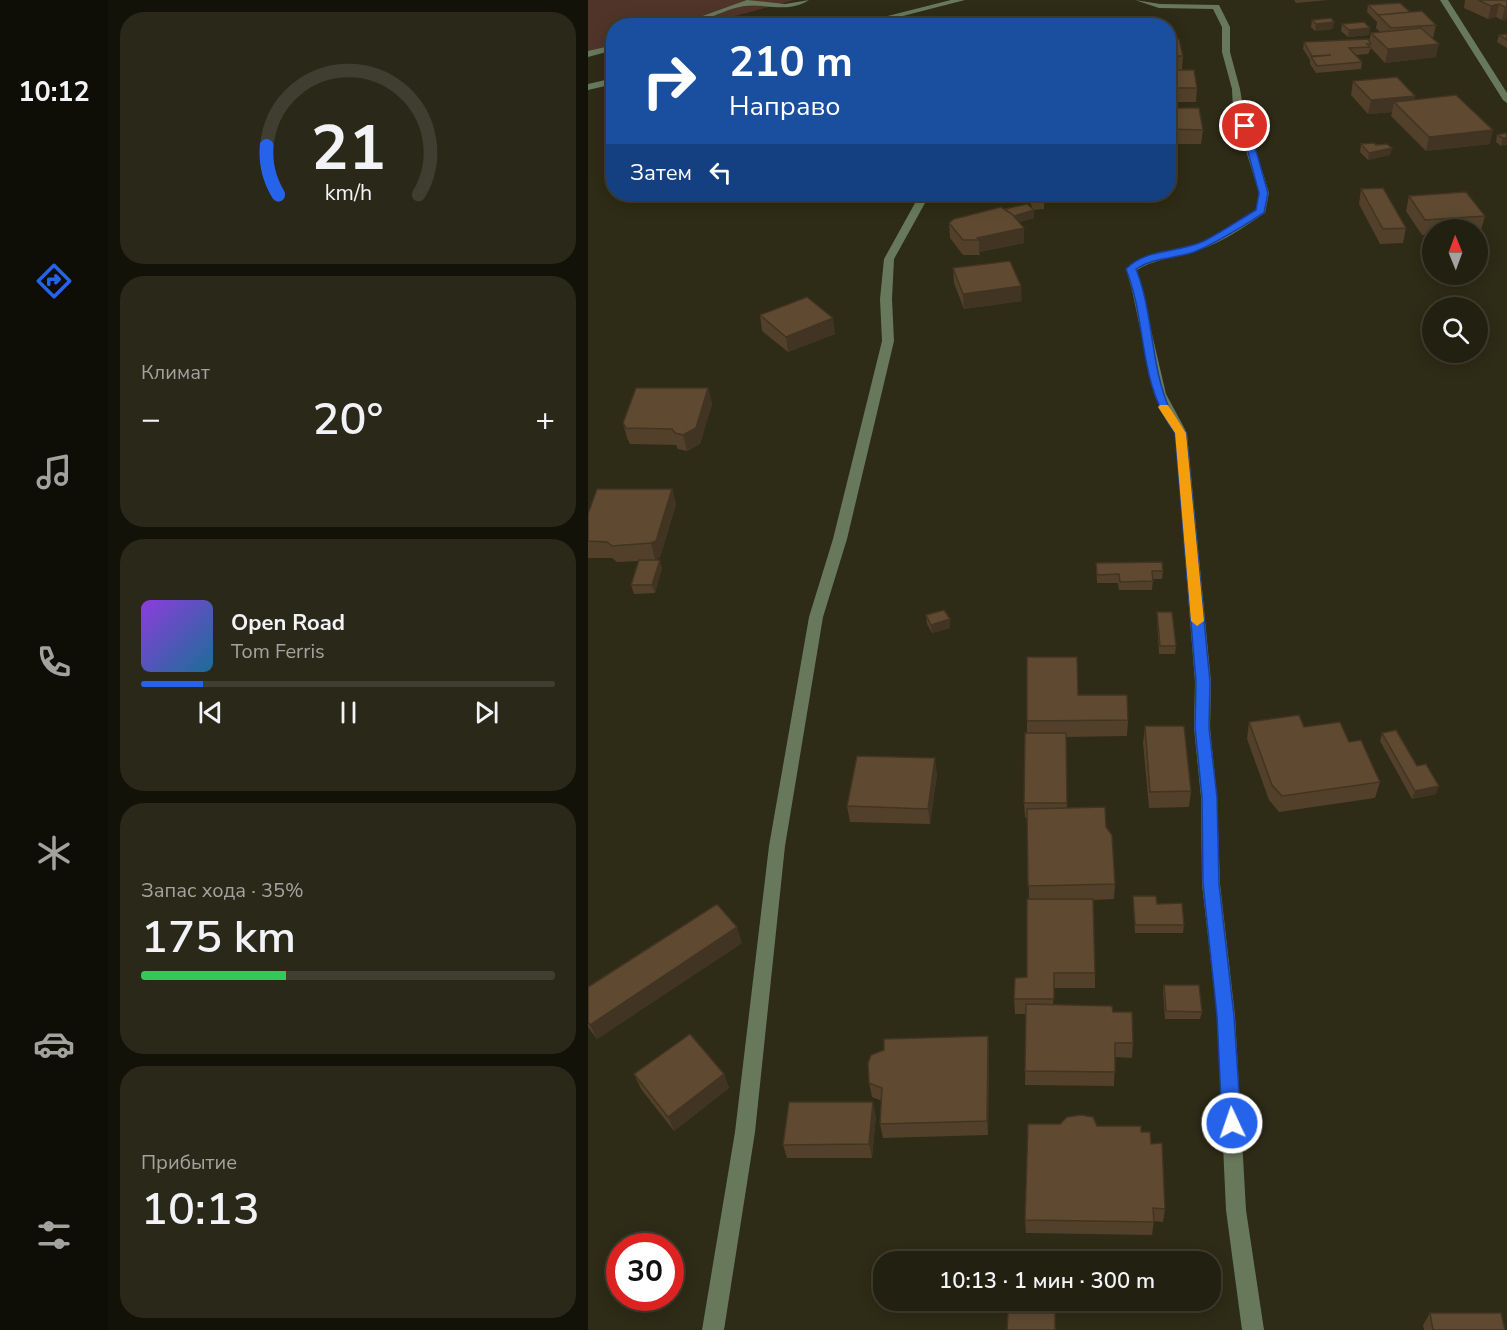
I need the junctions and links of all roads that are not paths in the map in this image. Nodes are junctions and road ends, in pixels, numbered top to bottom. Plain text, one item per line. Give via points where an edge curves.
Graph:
1 (755, 0) edge
2 (805, 0) edge
3 (934, 0) edge
4 (961, 0) edge
5 (1139, 0) edge
6 (1444, 0) edge
7 (743, 4) junction
8 (917, 15) junction
9 (702, 18) edge
10 (899, 18) edge
11 (606, 49) edge
12 (588, 54) edge
13 (606, 83) edge
14 (588, 87) edge
15 (1507, 100) edge
16 (922, 201) edge
17 (713, 1330) edge
18 (1253, 1330) edge

1 - 7 street
2 - 7 street via 786,6
3 - 8 street
4 - 8 street
5 - 18 street via 1158,6 1216,7 1226,27 1226,52 1238,108 1264,193 1261,211 1244,223 1208,243 1145,259 1131,269 1140,297 1154,378 1165,412 1180,433 1203,682 1211,884 1226,1016 1236,1209
6 - 15 street
7 - 9 street
8 - 10 street
11 - 12 street
13 - 14 street
16 - 17 street via 889,259 888,340 840,539 816,617 777,846 745,1132

